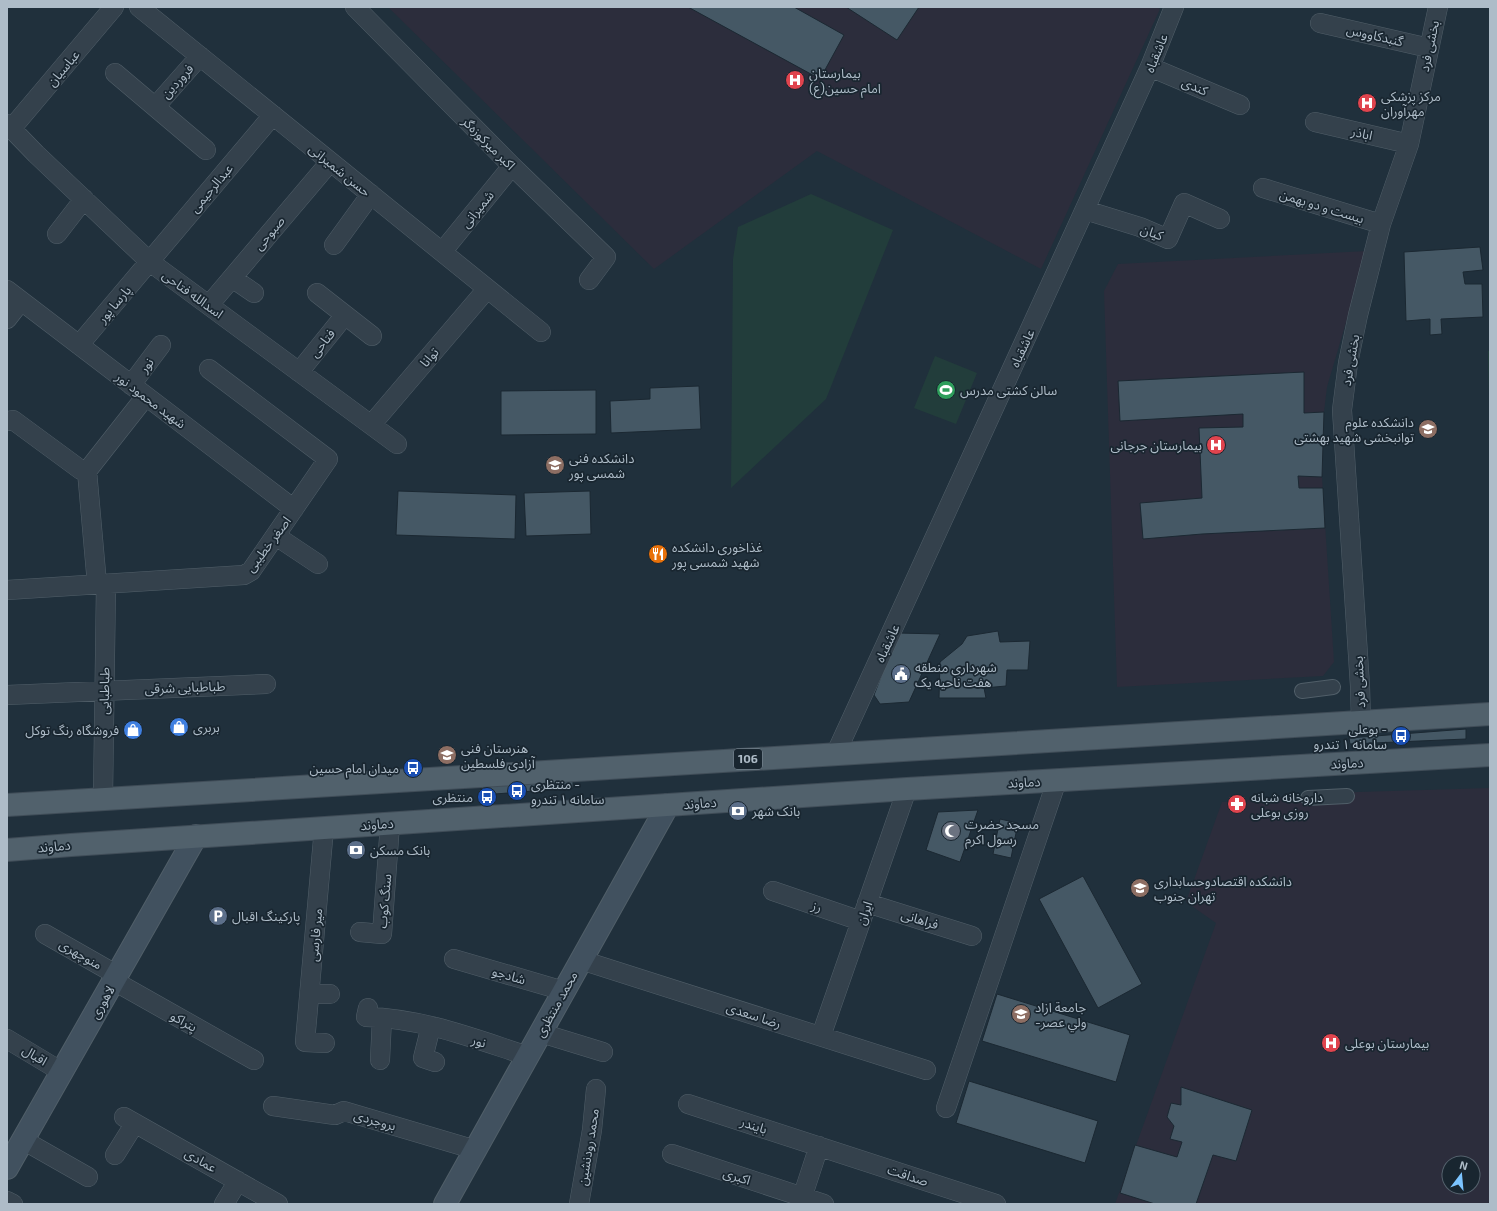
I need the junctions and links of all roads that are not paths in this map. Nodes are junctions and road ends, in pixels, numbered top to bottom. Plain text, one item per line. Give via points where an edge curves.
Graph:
1 (114, 7) edge
2 (139, 7) edge
3 (355, 7) edge
4 (1174, 7) edge
5 (1438, 7) edge
6 (1320, 23) dead end
7 (1429, 48) junction
8 (200, 56) junction
9 (1150, 67) junction
10 (115, 73) dead end
11 (1240, 105) dead end
12 (155, 107) junction
13 (273, 115) junction
14 (1315, 122) dead end
15 (9, 126) edge
16 (1409, 144) junction
17 (206, 150) dead end
18 (330, 162) junction
19 (512, 166) junction
20 (1263, 188) dead end
21 (371, 194) junction
22 (84, 199) junction
23 (1085, 210) junction
24 (1220, 219) dead end
25 (1381, 224) junction
26 (57, 234) dead end
27 (334, 245) dead end
28 (442, 252) junction
29 (150, 262) junction
30 (232, 278) junction
31 (589, 280) dead end
32 (487, 289) junction
33 (254, 293) dead end
34 (317, 293) dead end
35 (14, 296) edge
36 (209, 305) junction
37 (345, 315) junction
38 (7, 319) edge
39 (541, 332) dead end
40 (372, 336) dead end
41 (79, 345) junction
42 (161, 345) dead end
43 (209, 369) dead end
44 (299, 372) junction
45 (138, 390) junction
46 (7, 421) edge
47 (371, 425) junction
48 (397, 444) dead end
49 (87, 471) junction
50 (294, 510) junction
51 (276, 536) junction
52 (318, 564) dead end
53 (102, 584) junction
54 (7, 590) edge
55 (266, 684) dead end
56 (1333, 687) dead end
57 (104, 690) junction
58 (1302, 691) dead end
59 (7, 695) edge
60 (1490, 714) edge
61 (1361, 722) junction
62 (836, 753) junction
63 (1490, 755) edge
64 (1057, 780) junction
65 (907, 789) junction
66 (1347, 796) dead end
67 (103, 798) junction
68 (1308, 798) dead end
69 (7, 805) edge
70 (668, 805) junction
71 (390, 824) junction
72 (324, 828) junction
73 (196, 836) junction
74 (7, 850) edge
75 (774, 891) dead end
76 (864, 912) junction
77 (360, 932) dead end
78 (46, 934) dead end
79 (972, 936) dead end
80 (454, 959) dead end
81 (581, 960) junction
82 (115, 978) junction
83 (564, 991) junction
84 (310, 994) junction
85 (330, 994) dead end
86 (430, 1026) junction
87 (541, 1033) junction
88 (821, 1036) junction
89 (7, 1039) edge
90 (325, 1043) dead end
91 (603, 1052) dead end
92 (528, 1056) junction
93 (254, 1060) dead end
94 (380, 1060) dead end
95 (435, 1062) dead end
96 (926, 1070) dead end
97 (62, 1072) junction
98 (596, 1090) dead end
99 (688, 1104) dead end
100 (273, 1106) dead end
101 (946, 1108) dead end
102 (23, 1140) junction
103 (819, 1146) junction
104 (476, 1150) junction
105 (672, 1154) dead end
106 (115, 1155) dead end
107 (7, 1168) edge
108 (88, 1178) dead end
109 (238, 1181) junction
110 (7, 1201) edge
111 (801, 1201) edge
112 (13, 1204) edge
113 (224, 1204) edge
114 (278, 1204) edge
115 (446, 1204) edge
116 (579, 1204) edge
117 (824, 1204) edge
118 (996, 1204) edge

1 - 15 street, عباسیان
2 - 8 street, حسن شمیرانی
3 - 19 street, اکبر میرکوزه‌گر
4 - 9 street, عاشقباه
5 - 7 street, بخشی فرد
6 - 7 street, گنبدکاووس
7 - 16 street, بخشی فرد
8 - 12 street, فروردین
8 - 13 street, حسن شمیرانی
9 - 11 street, کندی
9 - 23 street, عاشقباه
10 - 12 street
12 - 17 street
13 - 18 street, حسن شمیرانی
13 - 29 street, عبدالرحیمی
14 - 16 street, اباذر
15 - 22 street, اسدالله فتاحی
16 - 25 street, بخشی فرد
18 - 21 street, حسن شمیرانی
18 - 30 street, صبوحی
19 - 28 street, شمیرانی
19 - 31 street, اکبر میرکوزه‌گر via 606,257
20 - 25 street, بیست و دو بهمن
21 - 27 street
21 - 28 street, حسن شمیرانی
22 - 26 street
22 - 29 street, اسدالله فتاحی
23 - 24 street, کیان via 1140,227 1168,239 1184,204
23 - 62 street, عاشقباه
25 - 61 street, بخشی فرد via 1358,315 1342,410
28 - 32 street, حسن شمیرانی
29 - 36 street, اسدالله فتاحی
29 - 41 street, پارسا پور
30 - 33 street
30 - 36 street, صبوحی
32 - 39 street, حسن شمیرانی
32 - 47 street, توانا
34 - 37 street
35 - 38 street
35 - 41 street, شهید محمود نور
36 - 44 street, اسدالله فتاحی
37 - 40 street
37 - 44 street, فتاحی
41 - 45 street, شهید محمود نور
42 - 45 street, نور
43 - 50 street, اصغر خطیبی via 328,459
44 - 47 street, اسدالله فتاحی
45 - 49 street
45 - 50 street, شهید محمود نور
46 - 49 street via 13,420 81,470
47 - 48 street, اسدالله فتاحی
49 - 53 street, طباطبایی
50 - 51 street, اصغر خطیبی
51 - 52 street
51 - 53 street, اصغر خطیبی via 251,571 244,576
53 - 54 street, اصغر خطیبی
53 - 57 street, طباطبایی
55 - 57 street, طباطبایی شرقی
56 - 58 street
57 - 59 street, طباطبایی شرقی
57 - 67 street, طباطبایی
60 - 61 main road, 106
61 - 62 main road, 106
62 - 67 main road, 106
63 - 64 main road, دماوند
64 - 65 main road, دماوند
64 - 101 street
65 - 70 main road, دماوند
65 - 76 street, ایران
66 - 68 street
67 - 69 main road, 106
70 - 71 main road, دماوند
70 - 81 main road, محمد منتظری
71 - 72 main road, دماوند
71 - 77 street, سنگ کوب via 382,934
72 - 73 main road, دماوند
72 - 84 street, میر فارسی
73 - 74 main road, دماوند
73 - 82 main road, لاهوری
75 - 76 street, رز
76 - 79 street, فراهانی
76 - 88 street, ایران
78 - 82 street, منوچهری
80 - 83 street, شادجو
81 - 83 main road, محمد منتظری
81 - 88 street, رضا سعدی
82 - 93 street, پتراکو
82 - 97 main road, لاهوری
83 - 87 main road, محمد منتظری
84 - 85 street
84 - 90 street, میر فارسی via 305,1042
86 - 92 street, نور
86 - 94 street, نور via 382,1015
86 - 95 street via 422,1058
87 - 91 street
87 - 92 main road, محمد منتظری
88 - 96 street, رضا سعدی
89 - 97 street, اقبال
92 - 104 main road, محمد منتظری
97 - 102 main road, لاهوری
98 - 116 street, محمد رودنشین
99 - 103 street, بایندر
100 - 104 street, بروجردی via 335,1115 344,1111
102 - 107 main road, لاهوری
102 - 108 street
103 - 111 street
103 - 118 street, صداقت
104 - 115 main road, محمد منتظری
105 - 111 street, اکبری
106 - 109 street, عمادی via 129,1120
109 - 113 street
109 - 114 street, عمادی
110 - 112 street
111 - 117 street, اکبری

